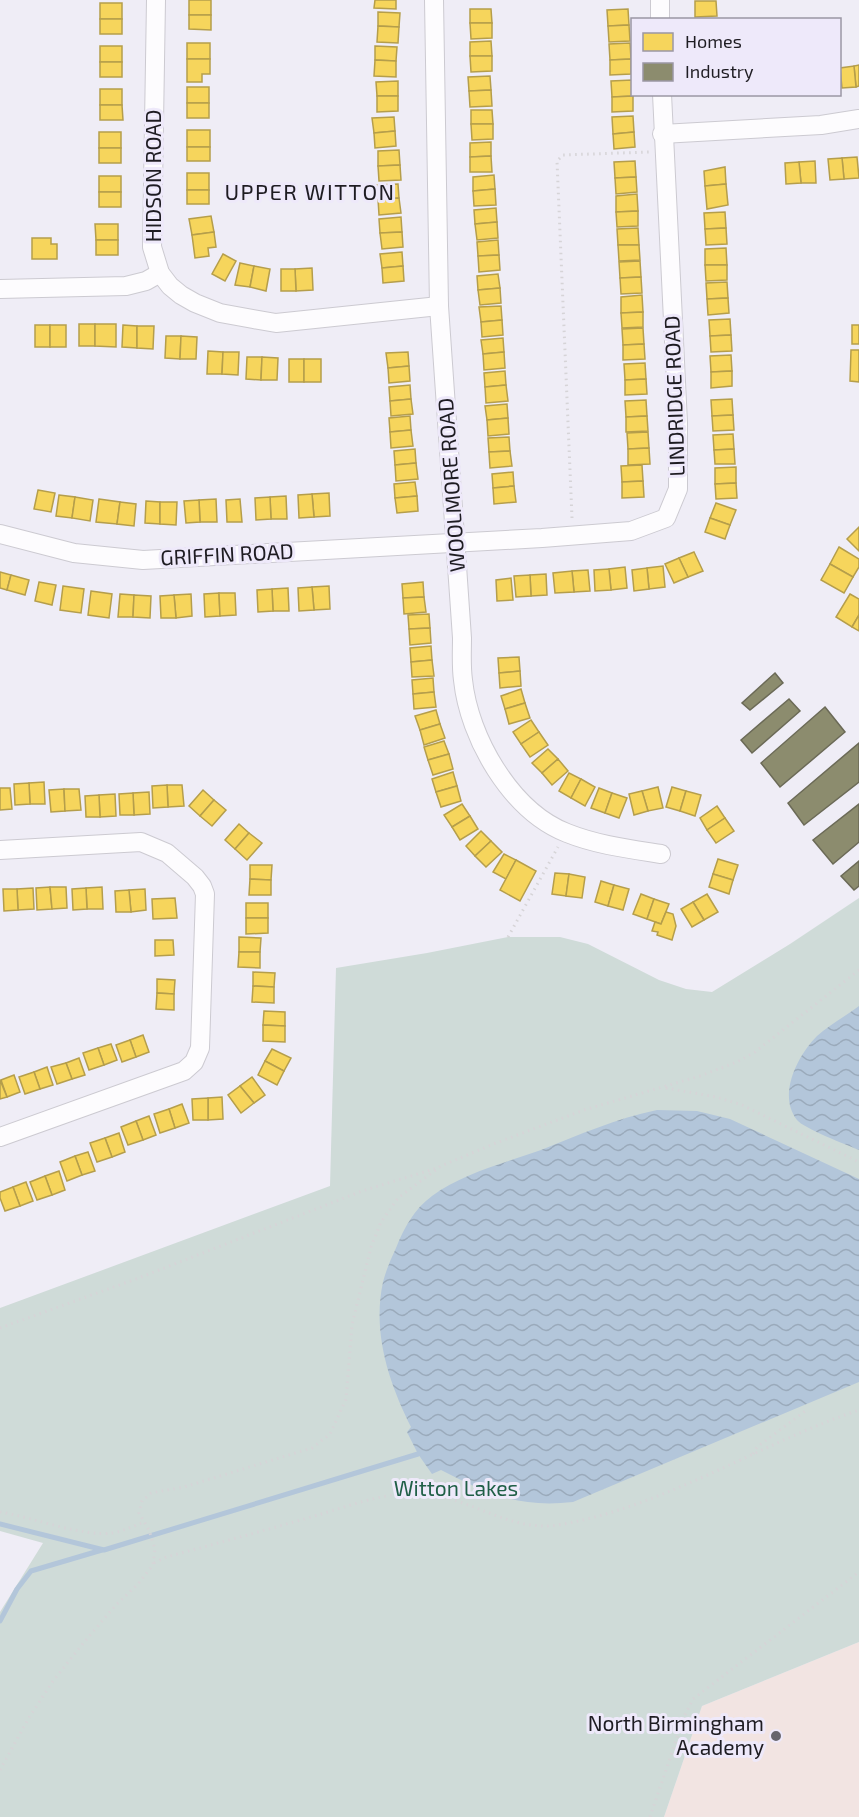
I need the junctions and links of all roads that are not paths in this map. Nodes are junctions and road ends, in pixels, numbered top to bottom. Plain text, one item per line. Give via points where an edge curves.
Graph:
1 (156, 0) edge
2 (434, 0) edge
3 (660, 0) edge
4 (660, 18) edge
5 (662, 96) edge
6 (859, 119) edge
7 (663, 142) junction
8 (160, 273) junction
9 (0, 289) edge
10 (439, 306) junction
11 (0, 534) edge
12 (456, 542) junction
13 (0, 850) edge
14 (661, 854) dead end
15 (0, 1137) edge

1 - 8 street, HIDSON ROAD via 152,247
2 - 10 street, WOOLMORE ROAD
3 - 4 street
5 - 7 street, LINDRIDGE ROAD
6 - 7 street
7 - 12 street, LINDRIDGE ROAD via 678,423 678,489 666,518 631,531
8 - 9 street via 126,286
8 - 10 street, HIDSON ROAD via 170,286 195,303 220,313 276,323
10 - 12 street, WOOLMORE ROAD
11 - 12 street, GRIFFIN ROAD via 74,553 143,560
12 - 14 street, WOOLMORE ROAD via 463,680 483,745 514,795 527,809 565,833 595,843
13 - 15 street via 141,842 167,853 195,876 205,894 200,1048 194,1062 184,1071

